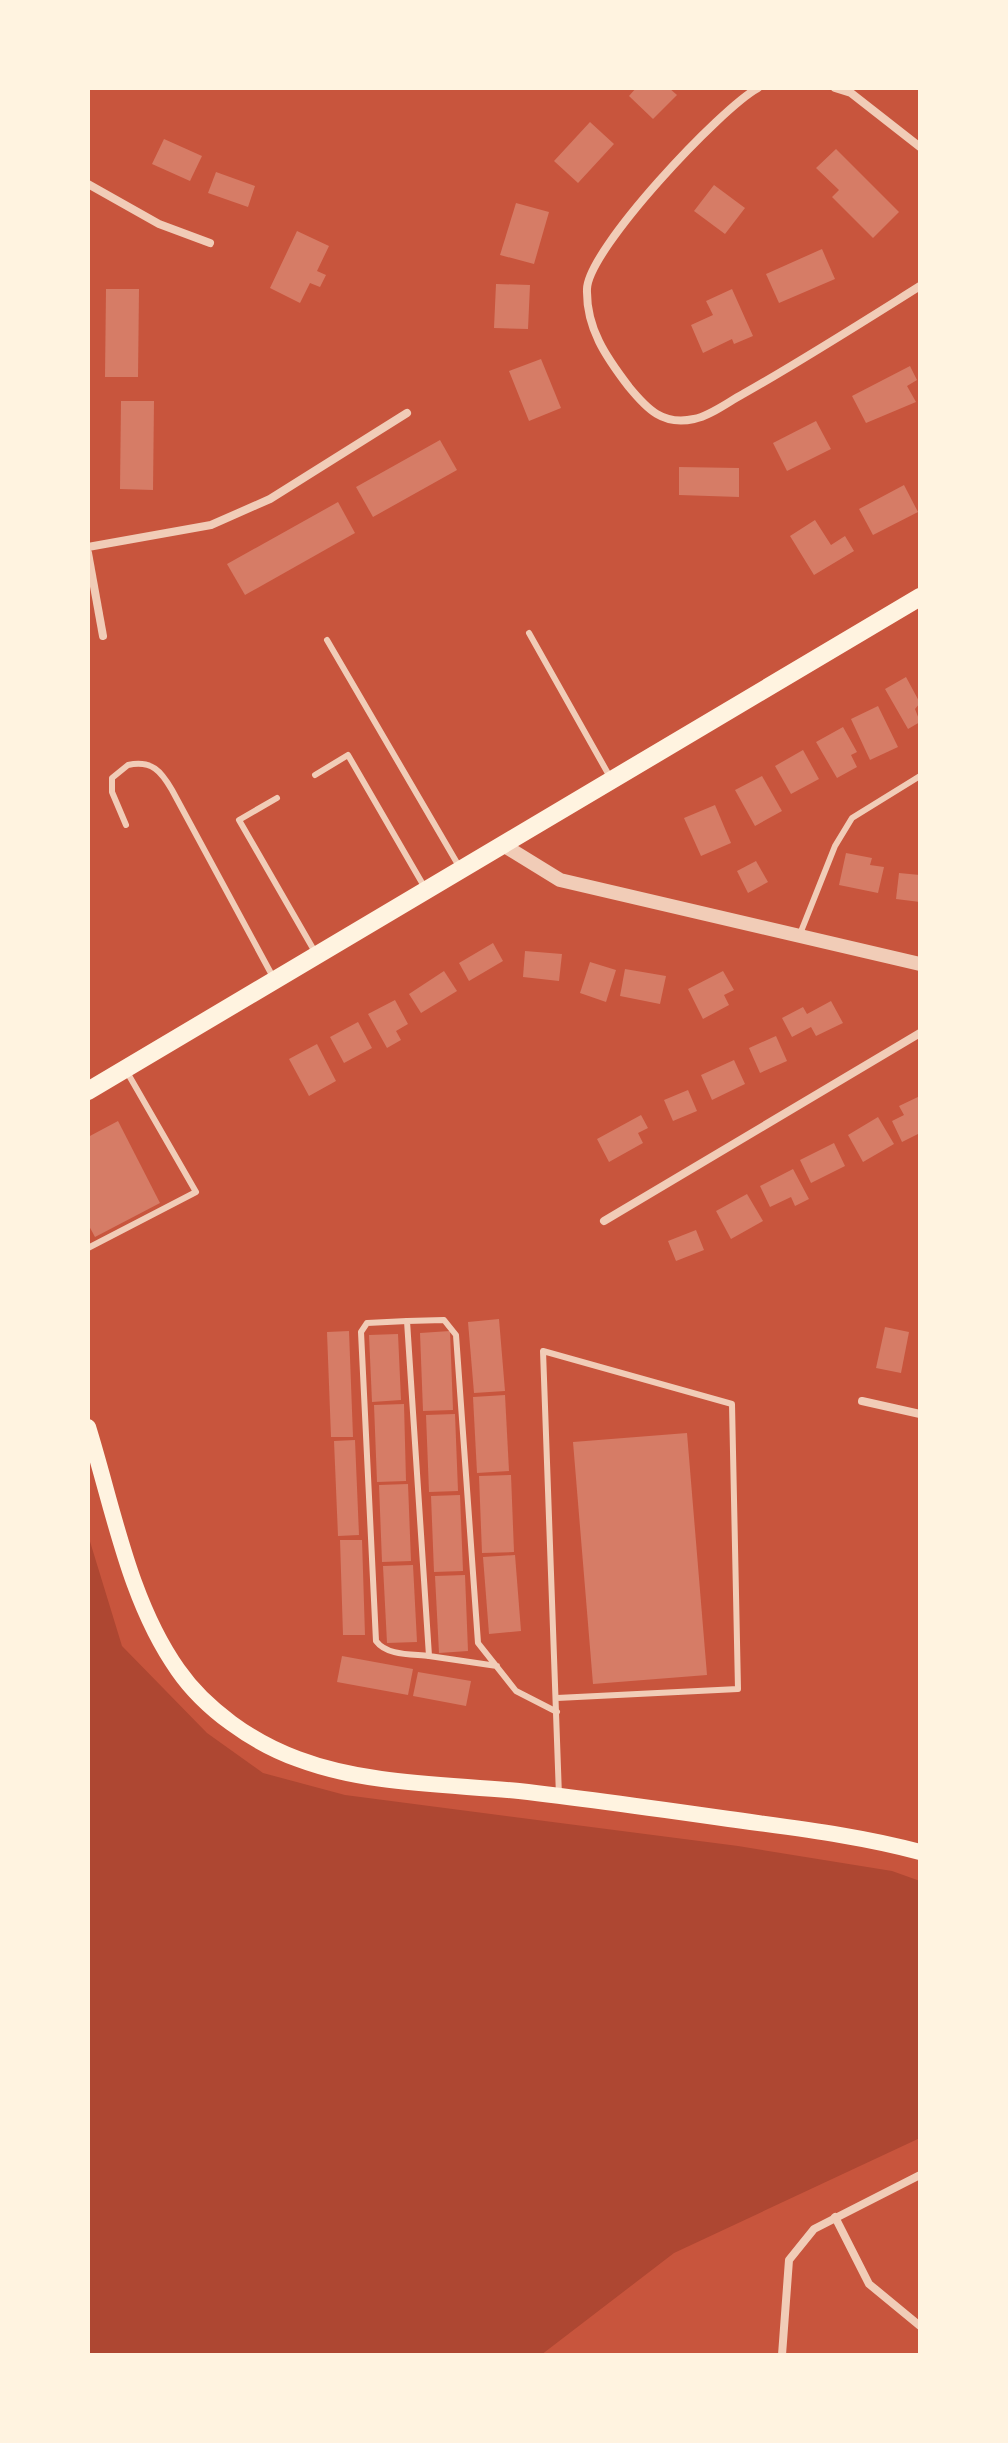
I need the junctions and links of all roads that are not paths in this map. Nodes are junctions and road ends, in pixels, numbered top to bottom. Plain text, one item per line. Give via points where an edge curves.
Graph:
1 (758, 88) edge
2 (835, 88) edge
3 (920, 147) edge
4 (88, 184) edge
5 (210, 243) dead end
6 (920, 286) edge
7 (407, 413) dead end
8 (88, 550) edge
9 (920, 597) edge
10 (529, 633) dead end
11 (103, 636) dead end
12 (327, 640) dead end
13 (315, 775) dead end
14 (920, 776) edge
15 (612, 780) junction
16 (277, 798) dead end
17 (126, 825) dead end
18 (503, 845) junction
19 (461, 870) junction
20 (426, 891) junction
21 (799, 936) junction
22 (317, 955) junction
23 (920, 964) edge
24 (275, 980) junction
25 (920, 1033) edge
26 (125, 1069) junction
27 (88, 1091) edge
28 (604, 1221) dead end
29 (88, 1248) edge
30 (407, 1321) junction
31 (862, 1401) dead end
32 (920, 1414) edge
33 (88, 1427) edge
34 (429, 1656) junction
35 (497, 1666) junction
36 (557, 1698) junction
37 (557, 1712) junction
38 (559, 1796) junction
39 (920, 1852) edge
40 (920, 2175) edge
41 (835, 2217) junction
42 (920, 2326) edge
43 (782, 2355) edge

1 - 6 street via 705,131 600,252 586,286 591,327 606,356 650,413 675,421 697,419
2 - 3 street via 851,93
4 - 5 street via 159,224
7 - 8 street via 270,499 211,525
8 - 11 street
9 - 15 main road
10 - 15 lane
12 - 19 lane
13 - 20 lane via 348,755
14 - 21 lane via 852,818 835,846
15 - 18 main road
16 - 22 lane via 239,820
17 - 24 lane via 112,778 119,769 142,763 160,771
18 - 19 main road
18 - 21 street via 560,880
19 - 20 main road
20 - 22 main road
21 - 23 street
22 - 24 main road
24 - 26 main road
25 - 28 street
26 - 27 main road
26 - 29 lane via 196,1192
30 - 34 lane
30 - 34 lane via 367,1323 361,1332 375,1626 380,1647
30 - 35 lane via 444,1320 456,1335 478,1643
31 - 32 street
33 - 38 main road via 152,1628 191,1687 236,1726 320,1767
34 - 35 lane
35 - 37 lane via 516,1691
36 - 36 lane via 544,1366 543,1351 732,1404 738,1689
36 - 37 lane
37 - 38 lane
38 - 39 main road via 847,1836
40 - 41 street
41 - 42 street via 869,2284
41 - 43 street via 814,2229 789,2260

